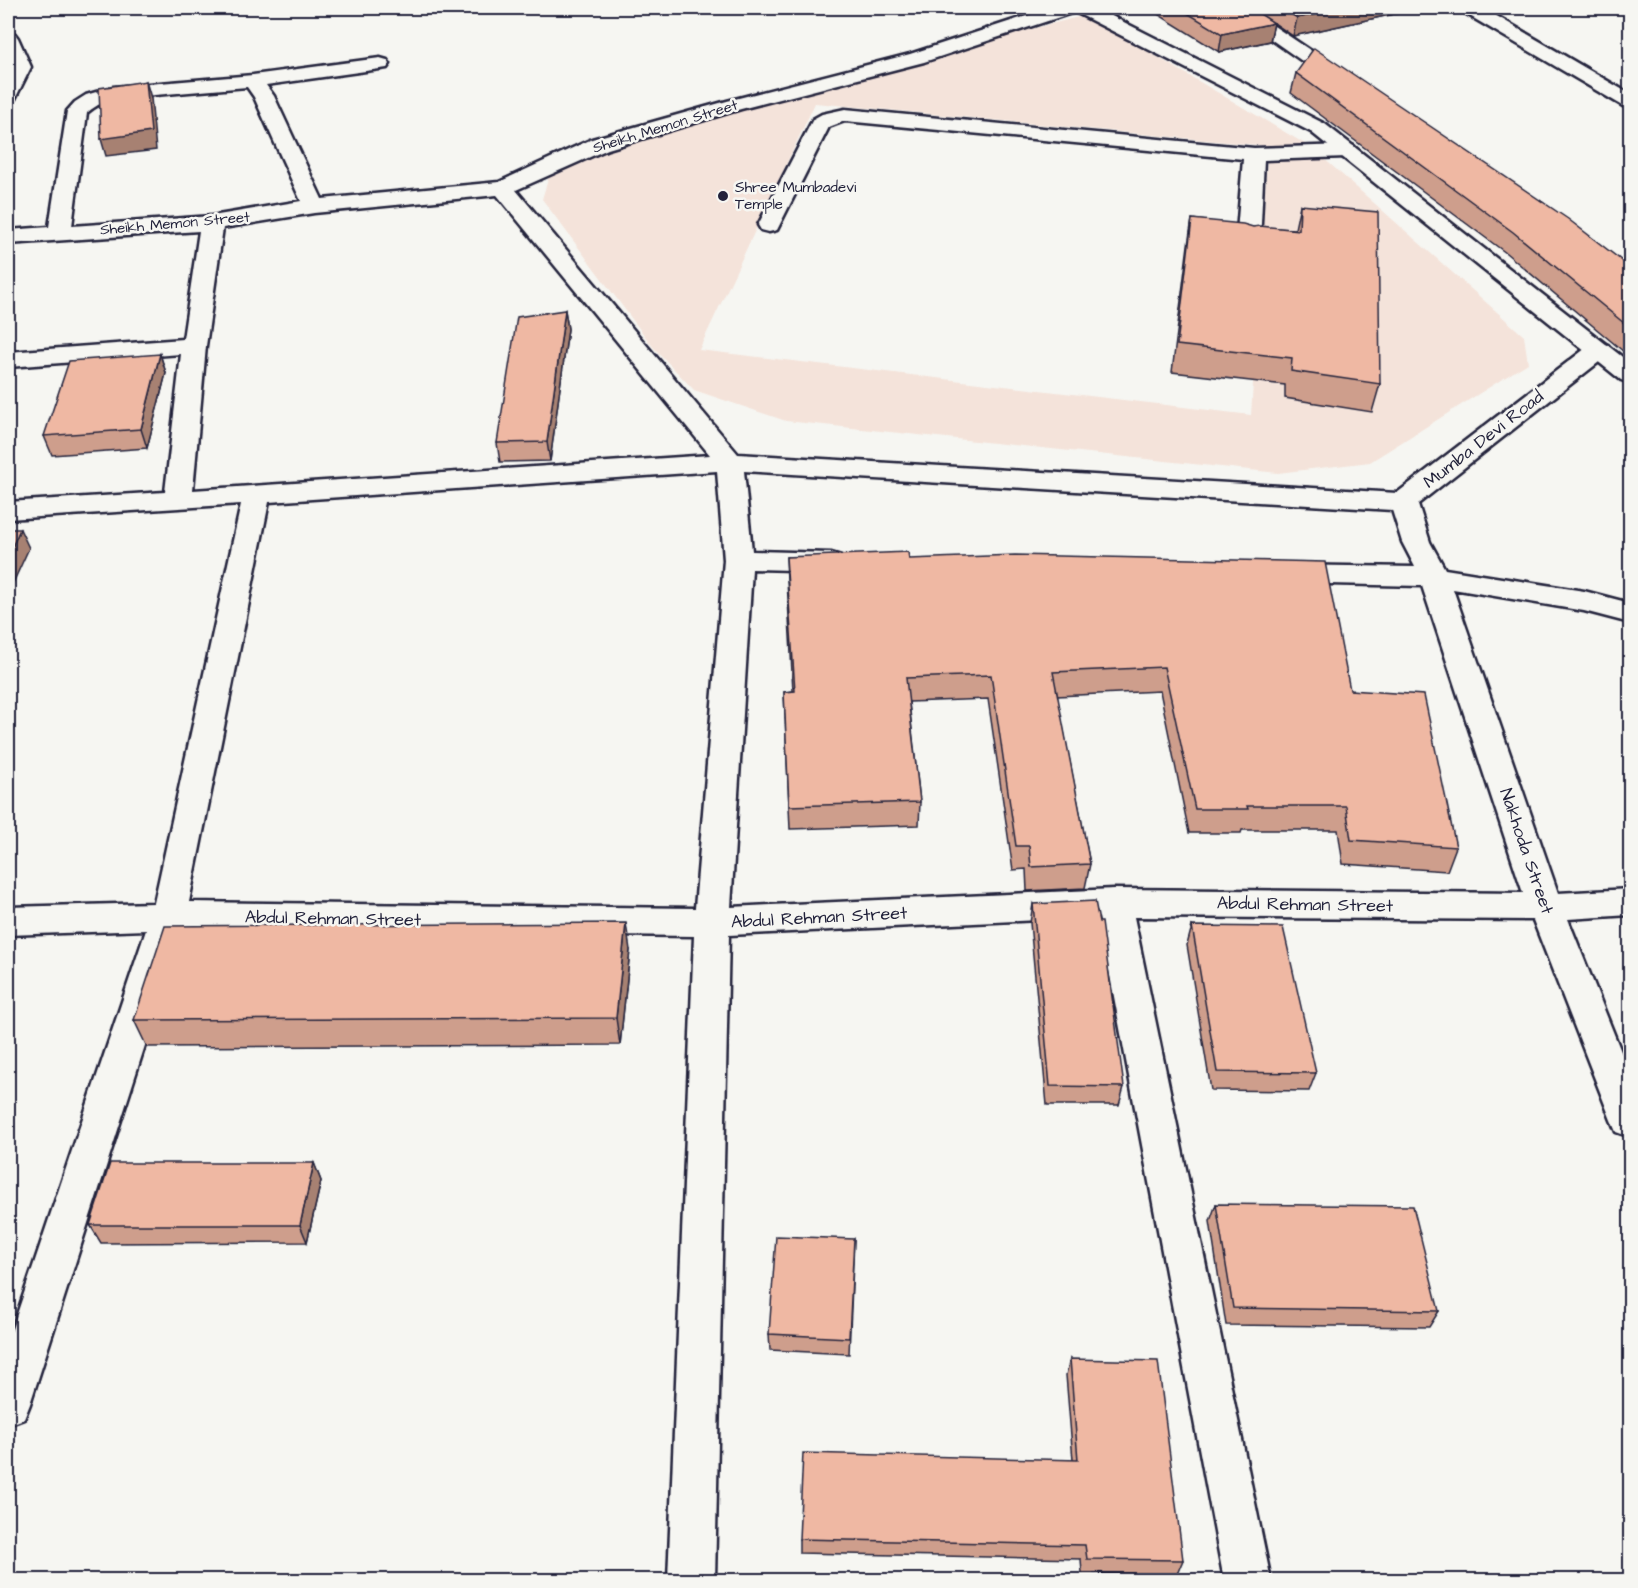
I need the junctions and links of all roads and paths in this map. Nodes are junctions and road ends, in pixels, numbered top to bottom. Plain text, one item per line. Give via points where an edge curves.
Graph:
1 (1068, 8) edge
2 (1082, 8) edge
3 (1235, 8) edge
4 (1470, 8) edge
5 (8, 38) edge
6 (380, 64) dead end
7 (253, 81) junction
8 (1360, 92) edge
9 (8, 95) edge
10 (1630, 102) edge
11 (1347, 151) junction
12 (1254, 154) junction
13 (503, 189) junction
14 (314, 206) junction
15 (212, 223) junction
16 (770, 225) dead end
17 (60, 233) junction
18 (8, 237) edge
19 (1248, 244) edge
20 (194, 346) junction
21 (1599, 350) junction
22 (8, 360) edge
23 (1630, 375) edge
24 (730, 462) junction
25 (257, 494) junction
26 (178, 500) junction
27 (1403, 502) junction
28 (8, 511) edge
29 (738, 560) junction
30 (856, 563) edge
31 (1257, 573) edge
32 (1434, 578) junction
33 (1630, 613) edge
34 (1630, 902) edge
35 (1114, 903) junction
36 (1545, 907) junction
37 (169, 916) junction
38 (8, 921) edge
39 (712, 922) junction
40 (1630, 1120) edge
41 (8, 1404) edge
42 (690, 1581) edge
43 (1247, 1581) edge

1 - 13 street, Sheikh Memon Street via 917,58 600,144
2 - 11 street via 1318,128
3 - 8 street
4 - 10 street
5 - 9 street via 21,67
6 - 7 street
7 - 14 street via 264,96
7 - 17 street via 109,93 82,105 77,111
11 - 12 street
11 - 21 street
12 - 16 street via 837,116 820,123
12 - 19 street
13 - 14 street, Sheikh Memon Street
13 - 24 street
14 - 15 street, Sheikh Memon Street
15 - 17 street, Sheikh Memon Street
15 - 20 street
17 - 18 street, Sheikh Memon Street
20 - 22 street
20 - 26 street
21 - 23 street
21 - 27 street, Mumba Devi Road
24 - 25 street
24 - 27 street
24 - 29 street
25 - 26 street
25 - 37 street
26 - 28 street
27 - 32 street, Nakhoda Street via 1416,542
29 - 30 street
29 - 39 street
31 - 32 street
32 - 33 street via 1584,601
32 - 36 street, Nakhoda Street
34 - 36 street, Abdul Rehman Street
35 - 36 street, Abdul Rehman Street
35 - 39 street, Abdul Rehman Street
35 - 43 street
36 - 40 street, Nakhoda Street
37 - 38 street, Abdul Rehman Street
37 - 39 street, Abdul Rehman Street
37 - 41 street
39 - 42 street

